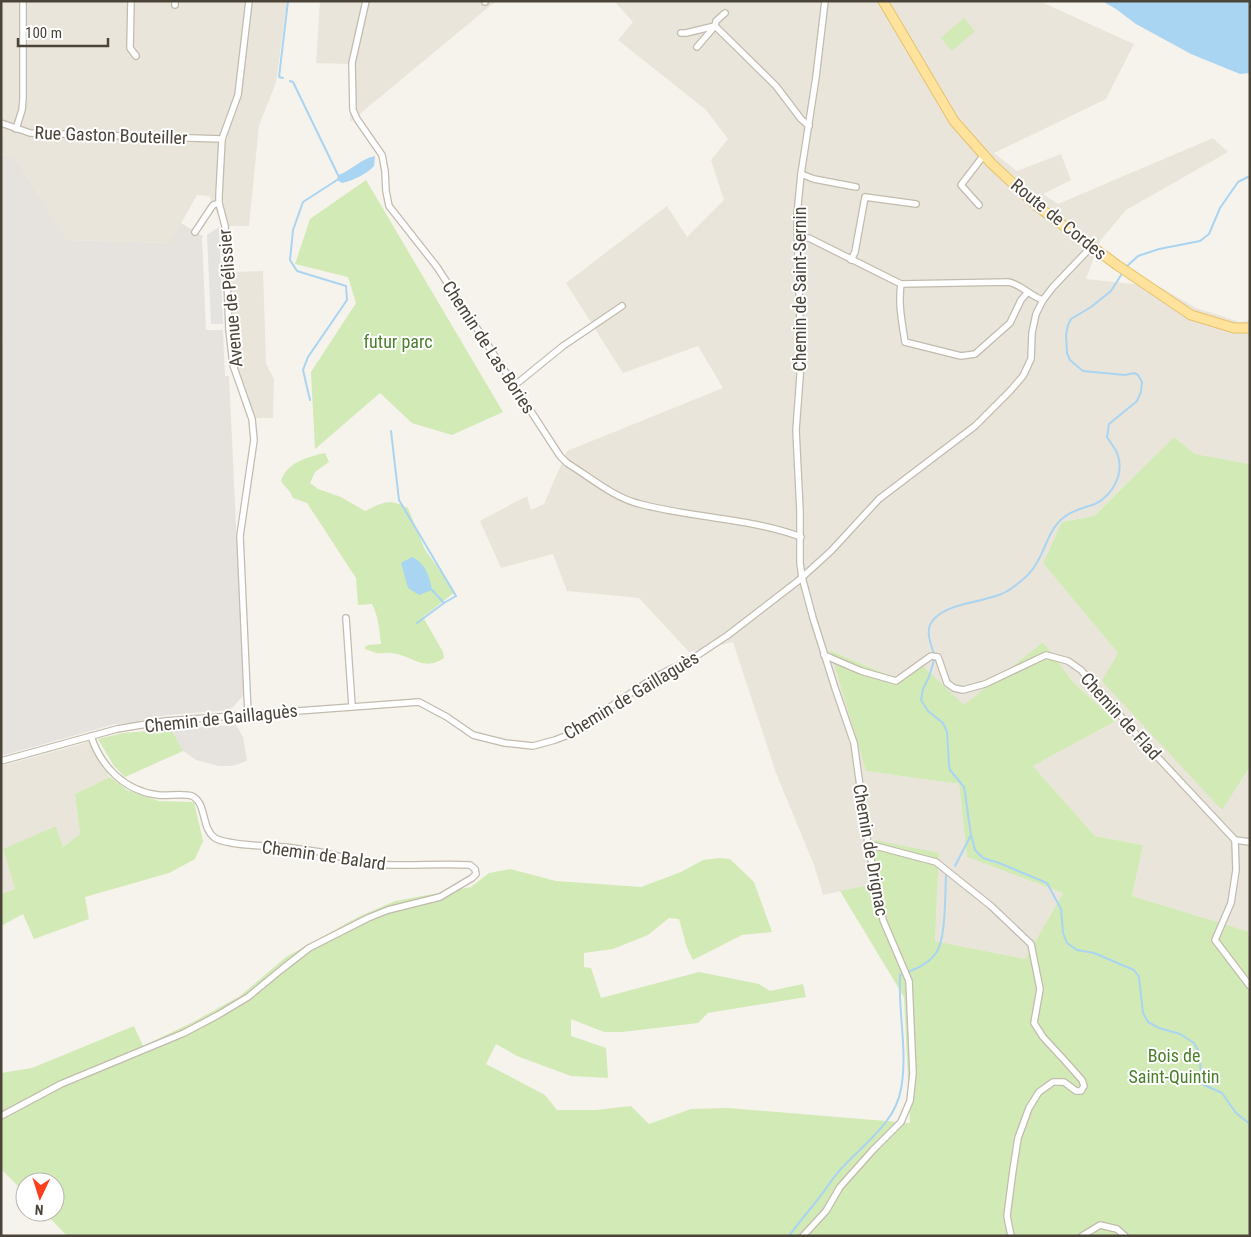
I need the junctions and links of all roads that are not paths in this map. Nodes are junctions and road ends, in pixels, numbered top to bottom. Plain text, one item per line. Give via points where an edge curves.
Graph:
1 (23, 1) edge
2 (131, 1) edge
3 (249, 1) edge
4 (366, 1) edge
5 (825, 1) edge
6 (884, 1) edge
7 (725, 13) dead end
8 (715, 26) junction
9 (681, 33) dead end
10 (697, 47) dead end
11 (136, 56) dead end
12 (1, 123) edge
13 (809, 126) junction
14 (16, 129) junction
15 (222, 140) junction
16 (984, 155) junction
17 (801, 174) junction
18 (856, 187) dead end
19 (219, 203) junction
20 (916, 204) dead end
21 (979, 205) dead end
22 (195, 232) dead end
23 (798, 238) junction
24 (1092, 246) junction
25 (851, 260) junction
26 (901, 284) junction
27 (1027, 293) junction
28 (1043, 300) junction
29 (622, 306) dead end
30 (1250, 328) edge
31 (513, 385) junction
32 (800, 537) junction
33 (802, 577) junction
34 (346, 618) dead end
35 (824, 654) junction
36 (352, 706) junction
37 (248, 714) junction
38 (91, 736) junction
39 (1, 761) edge
40 (1235, 840) junction
41 (1250, 842) edge
42 (868, 844) junction
43 (1250, 986) edge
44 (1, 1116) edge
45 (803, 1236) edge
46 (1011, 1236) edge
47 (1082, 1236) edge
48 (1125, 1236) edge

1 - 14 street via 24,99
2 - 11 street via 130,48
3 - 15 street, Avenue de Pélissier via 238,94
4 - 31 street, Chemin de Las Bories via 352,64 353,110 382,155 390,206 436,267
5 - 13 street, Chemin de Saint-Sernin
6 - 16 main road, Route de Cordes via 954,121
7 - 8 street
8 - 9 street
8 - 10 street
8 - 13 street via 776,86
12 - 14 street, Rue Gaston Bouteiller
13 - 17 street, Chemin de Saint-Sernin
14 - 15 street, Rue Gaston Bouteiller via 30,133
15 - 19 street, Avenue de Pélissier
16 - 21 street via 960,185
16 - 24 main road, Route de Cordes via 1037,206
17 - 18 street
17 - 23 street, Chemin de Saint-Sernin
19 - 22 street via 213,205
19 - 37 street, Avenue de Pélissier via 225,226 232,365 252,419 254,440 240,536
20 - 25 street via 865,197
23 - 25 street via 809,238
23 - 32 street, Chemin de Saint-Sernin via 801,363 796,430
24 - 28 street, Chemin de Gaillaguès
24 - 30 main road, Route de Cordes via 1191,315 1234,328
25 - 26 street
26 - 27 street via 1008,282 1015,283
26 - 27 street via 900,315 906,342 960,356 975,354 1010,323
27 - 28 street
28 - 33 street, Chemin de Gaillaguès via 1032,333 1031,359 1023,376 975,426 878,499 831,551
29 - 31 street
31 - 32 street, Chemin de Las Bories via 560,456 619,496 639,504 753,523
32 - 33 street, Chemin de Saint-Sernin
33 - 35 street, Chemin de Drignac
33 - 36 street, Chemin de Gaillaguès via 695,657 655,677 581,730 555,740 533,746 473,735 419,702
34 - 36 street
35 - 40 street, Chemin de Flad via 861,671 896,681 931,656 938,657 947,683 963,690 985,684 1046,655 1068,661 1081,670
35 - 42 street, Chemin de Drignac via 854,743
36 - 37 street, Chemin de Gaillaguès
37 - 38 street, Chemin de Gaillaguès via 165,721
38 - 39 street, Chemin de Gaillaguès
38 - 44 street, Chemin de Balard via 102,760 124,783 158,795 190,795 198,800 210,833 216,838 321,852 371,864 470,865 476,874 440,897 388,910 309,948 248,997 184,1033 61,1084
40 - 41 street
40 - 43 street via 1236,870 1231,903 1215,940
42 - 45 street, Chemin de Drignac via 883,920 907,974 913,1073 910,1101 901,1122 840,1187 826,1211
42 - 46 street via 936,862 991,906 1031,944 1040,989 1034,1023 1042,1037 1082,1080 1082,1091 1076,1091 1064,1082 1053,1082 1039,1092 1029,1108 1018,1138 1013,1170 1008,1216
47 - 48 street via 1100,1225 1117,1228

